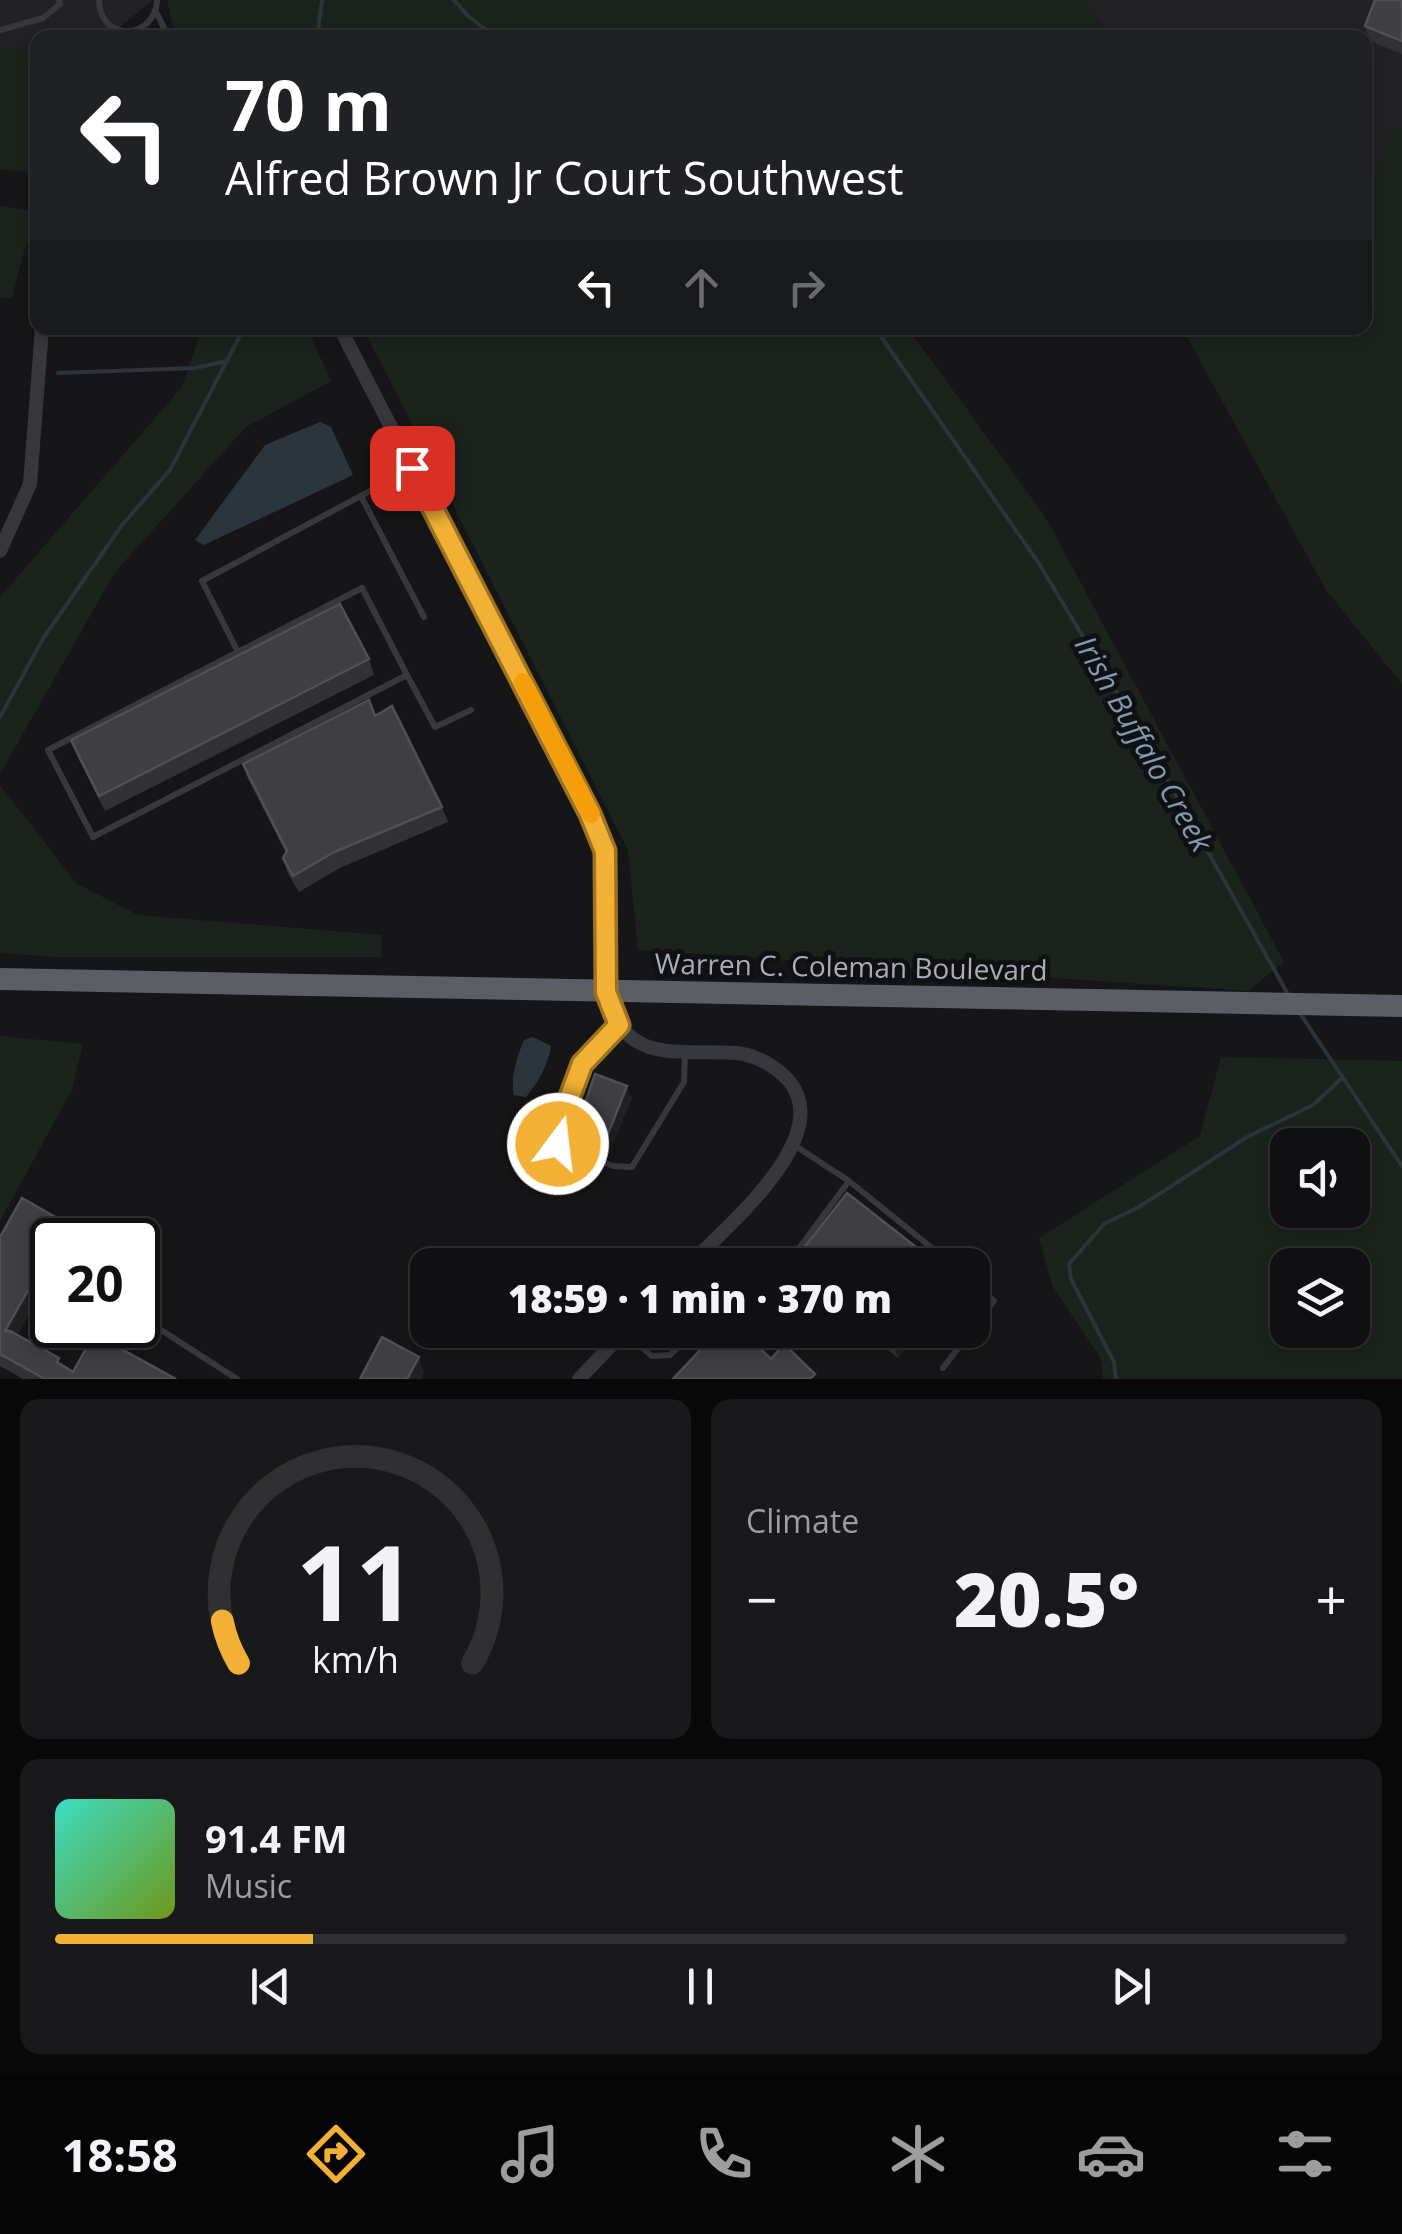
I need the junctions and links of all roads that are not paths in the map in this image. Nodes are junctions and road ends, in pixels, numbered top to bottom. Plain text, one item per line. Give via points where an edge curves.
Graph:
1 (59, 0) edge
2 (99, 0) edge
3 (156, 0) edge
4 (156, 11) junction
5 (0, 30) edge
6 (121, 30) edge
7 (133, 30) edge
8 (166, 30) edge
9 (41, 335) edge
10 (344, 335) edge
11 (412, 468) junction
12 (361, 496) junction
13 (0, 551) edge
14 (424, 617) dead end
15 (238, 652) junction
16 (407, 675) junction
17 (472, 710) dead end
18 (0, 979) edge
19 (606, 992) junction
20 (1402, 1006) edge
21 (619, 1025) junction
22 (686, 1052) junction
23 (794, 1145) junction
24 (849, 1181) junction
25 (705, 1248) edge
26 (798, 1248) edge
27 (932, 1248) edge
28 (160, 1329) edge
29 (610, 1348) edge
30 (643, 1348) edge
31 (677, 1348) edge
32 (958, 1348) edge
33 (943, 1368) dead end
34 (585, 1377) edge
35 (237, 1379) edge

1 - 5 lane via 43,18
2 - 6 lane via 102,18
3 - 4 lane
4 - 7 lane via 146,26
4 - 8 lane
9 - 13 street via 30,484
10 - 11 street
11 - 12 lane
11 - 19 street via 605,851
12 - 14 lane
12 - 15 lane via 202,581
15 - 16 lane via 362,588
15 - 16 lane via 48,750 94,836
16 - 17 lane via 435,727
18 - 19 highway, Warren C. Coleman Boulevard
19 - 20 highway, Warren C. Coleman Boulevard
19 - 21 street
21 - 22 street via 641,1046
21 - 22 lane via 582,1064 558,1144 613,1166 632,1166 684,1082
22 - 23 street via 740,1053 786,1077 802,1106
23 - 24 lane
23 - 25 street
24 - 26 lane
24 - 27 lane
28 - 35 lane
29 - 34 street
30 - 31 lane via 652,1356
32 - 33 lane

